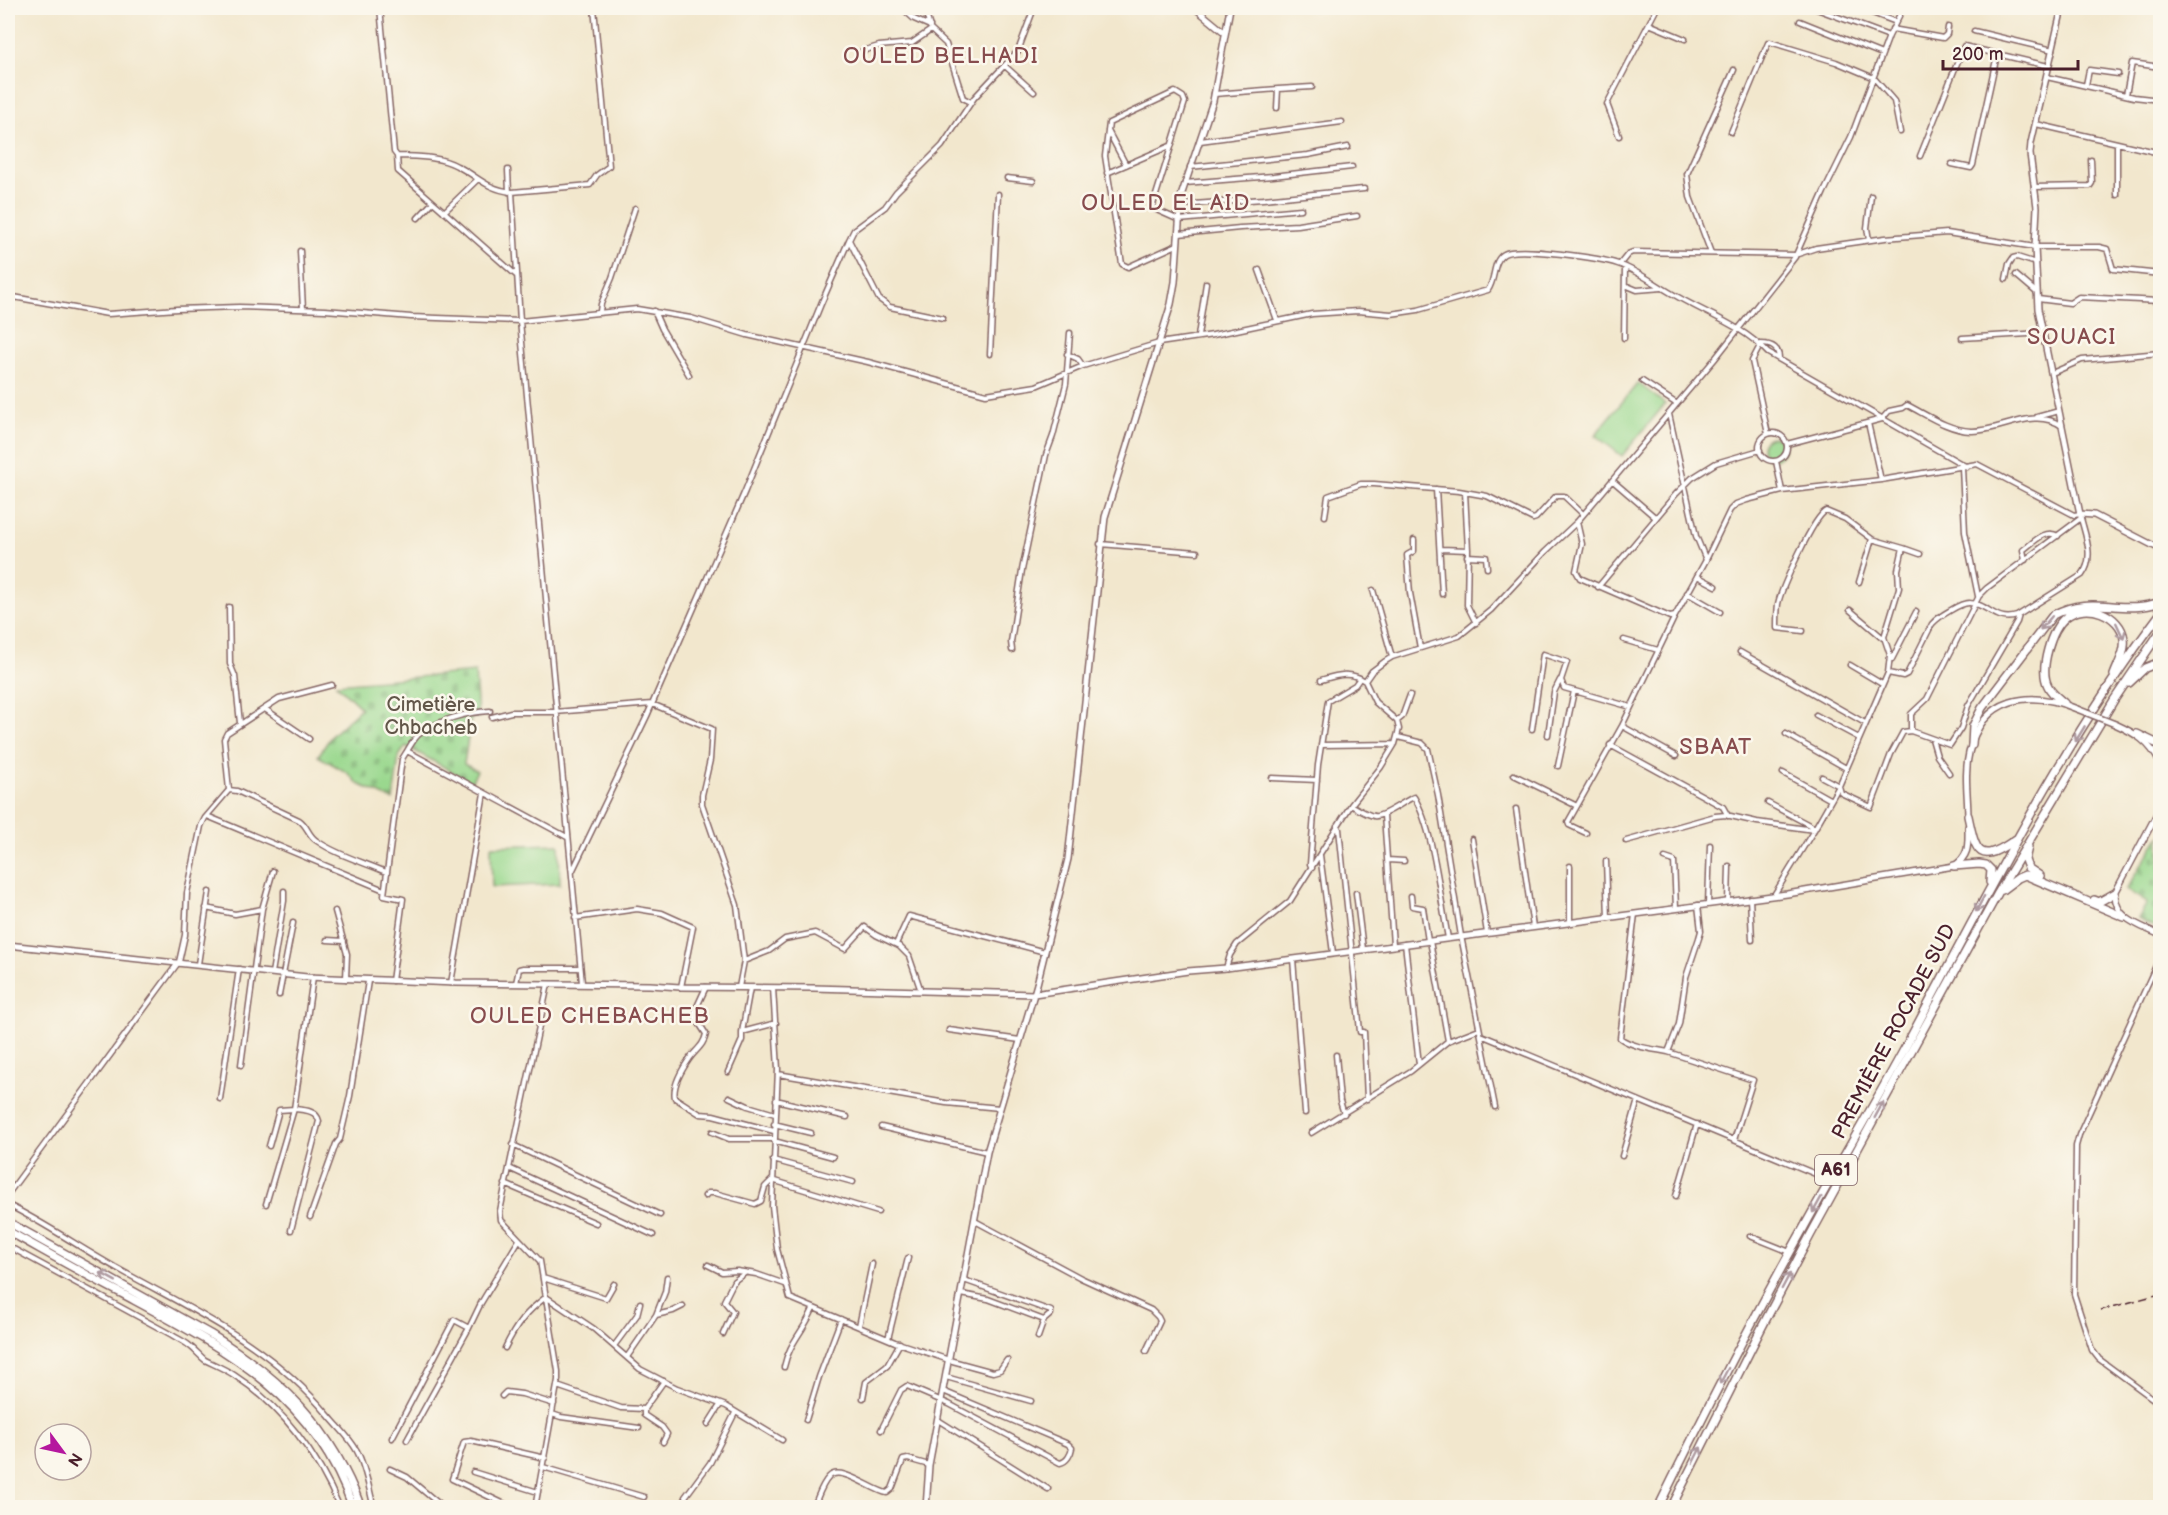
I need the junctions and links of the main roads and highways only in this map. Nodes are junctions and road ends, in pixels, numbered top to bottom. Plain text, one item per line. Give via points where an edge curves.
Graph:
1 (1195, 8) edge
2 (1230, 8) edge
3 (2062, 8) edge
4 (1224, 32) junction
5 (2160, 549) edge
6 (2160, 602) edge
7 (2160, 614) edge
8 (2160, 632) edge
9 (2160, 662) edge
10 (2111, 685) junction
11 (2114, 700) junction
12 (2064, 703) junction
13 (2137, 734) junction
14 (1972, 745) junction
15 (2160, 745) edge
16 (2160, 763) edge
17 (2160, 808) edge
18 (1968, 816) junction
19 (2020, 836) junction
20 (2029, 842) junction
21 (1954, 866) junction
22 (1990, 887) junction
23 (1998, 893) junction
24 (2115, 893) junction
25 (2124, 918) junction
26 (2160, 935) edge
27 (8, 945) edge
28 (1034, 994) junction
29 (8, 1222) edge
30 (8, 1231) edge
31 (352, 1508) edge
32 (361, 1508) edge
33 (926, 1508) edge
34 (1658, 1508) edge
35 (1671, 1508) edge

1 - 4 main road
2 - 4 main road
3 - 5 main road via 2030,154 2037,207 2037,296 2043,333 2080,516 2094,515
4 - 28 main road via 1214,94 1179,205 1174,288 1107,510 1069,854
6 -> 14 highway via 2134,608 2079,604 2054,615 1982,708 1973,726
7 - 10 highway, PREMIÈRE ROCADE SUD / A61
8 - 11 highway, PREMIÈRE ROCADE SUD / A61
9 - 11 highway via 2138,673
12 -> 10 highway via 2048,686 2045,669 2055,632 2076,611 2098,611 2121,628 2124,650
10 -> 19 highway, PREMIÈRE ROCADE SUD / A61
11 - 20 highway, PREMIÈRE ROCADE SUD / A61
12 - 13 main road, bridge
12 - 14 main road via 2024,698 2006,704 1984,722
13 - 15 highway
13 - 16 main road
14 - 18 main road via 1967,765
17 - 24 main road
18 - 19 highway via 1976,846 1983,853 1998,851
18 - 21 main road via 1968,850
19 - 22 highway, PREMIÈRE ROCADE SUD / A61
20 - 23 highway, PREMIÈRE ROCADE SUD / A61
20 - 24 highway via 2025,860 2033,873 2099,902
21 - 22 highway via 1986,865 1991,870
21 - 28 main road via 1728,902
22 -> 34 highway, PREMIÈRE ROCADE SUD / A61 via 1790,1252
23 - 25 highway via 2025,875
35 -> 23 highway, PREMIÈRE ROCADE SUD / A61 via 1811,1234
24 - 25 main road via 2115,903
25 - 26 main road
27 - 28 main road via 368,981
28 - 33 main road via 987,1152 929,1465
32 -> 29 highway via 339,1458 320,1429 269,1374 210,1334
30 - 31 highway via 186,1328 254,1371 279,1392 315,1434 338,1471

